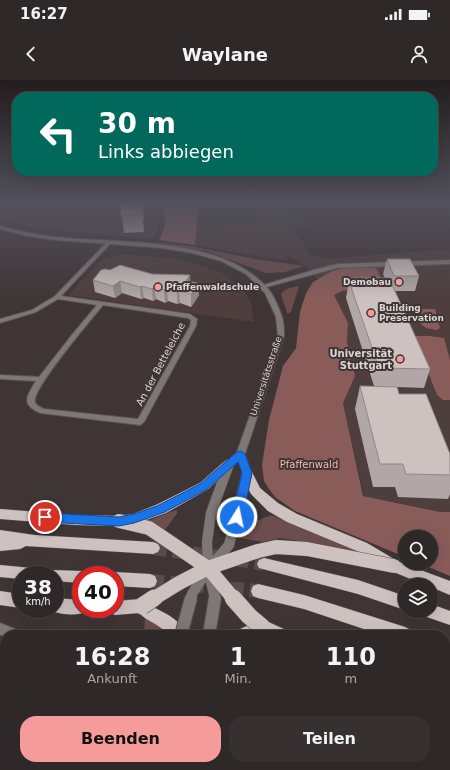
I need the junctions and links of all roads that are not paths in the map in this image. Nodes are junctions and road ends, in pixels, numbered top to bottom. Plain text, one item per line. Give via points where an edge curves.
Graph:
1 (32, 234) edge
2 (110, 242) junction
3 (450, 262) edge
4 (263, 286) junction
5 (57, 297) junction
6 (102, 303) junction
7 (0, 321) edge
8 (0, 377) edge
9 (41, 379) junction
10 (241, 454) junction
11 (229, 464) junction
12 (247, 473) junction
13 (0, 514) edge
14 (119, 522) junction
15 (0, 536) edge
16 (34, 541) junction
17 (0, 545) edge
18 (153, 548) tunnel mouth
19 (264, 564) tunnel mouth
20 (394, 566) junction
21 (208, 568) junction
22 (0, 571) edge
23 (12, 572) edge
24 (124, 580) edge
25 (150, 581) tunnel mouth
26 (450, 588) edge
27 (258, 591) tunnel mouth
28 (0, 598) edge
29 (12, 600) edge
30 (398, 601) edge
31 (142, 606) junction
32 (124, 607) edge
33 (438, 614) edge
34 (450, 618) edge
35 (262, 627) junction
36 (174, 630) edge
37 (182, 630) edge
38 (210, 630) edge
39 (255, 630) edge
40 (269, 630) edge
41 (390, 630) edge

1 - 2 street, Universitätsstraße
2 - 4 street, Universitätsstraße via 194,252 238,267
2 - 5 street
3 - 4 street via 337,266
4 - 10 street, Universitätsstraße via 274,301 280,318 281,336
5 - 6 street, An der Betteleiche
5 - 7 street via 34,311
6 - 9 street, An der Betteleiche
6 - 9 street, An der Betteleiche via 190,316 194,319 193,326 140,422 62,414 34,408 31,396
8 - 9 street
10 - 11 street
10 - 12 street
11 - 14 highway, bridge via 204,486 177,502 134,519
11 - 21 street, bridge via 211,513 207,542
12 - 20 highway via 255,491 273,507 292,518 362,548
12 - 21 street, bridge via 229,545
13 - 14 highway
14 - 21 highway, bridge via 149,528
15 - 16 highway
16 - 17 highway
16 - 18 highway
19 - 30 highway via 358,587
20 - 21 highway, bridge via 287,547 258,551
20 - 26 highway
21 - 31 highway, bridge
21 - 35 highway, bridge via 237,603
21 - 37 street, bridge via 192,594
21 - 38 street, bridge via 215,597
22 - 23 highway
24 - 25 highway
27 - 41 highway via 304,602
28 - 29 highway
31 - 32 highway
31 - 36 highway via 168,622
33 - 34 highway
35 - 39 highway
35 - 40 highway

